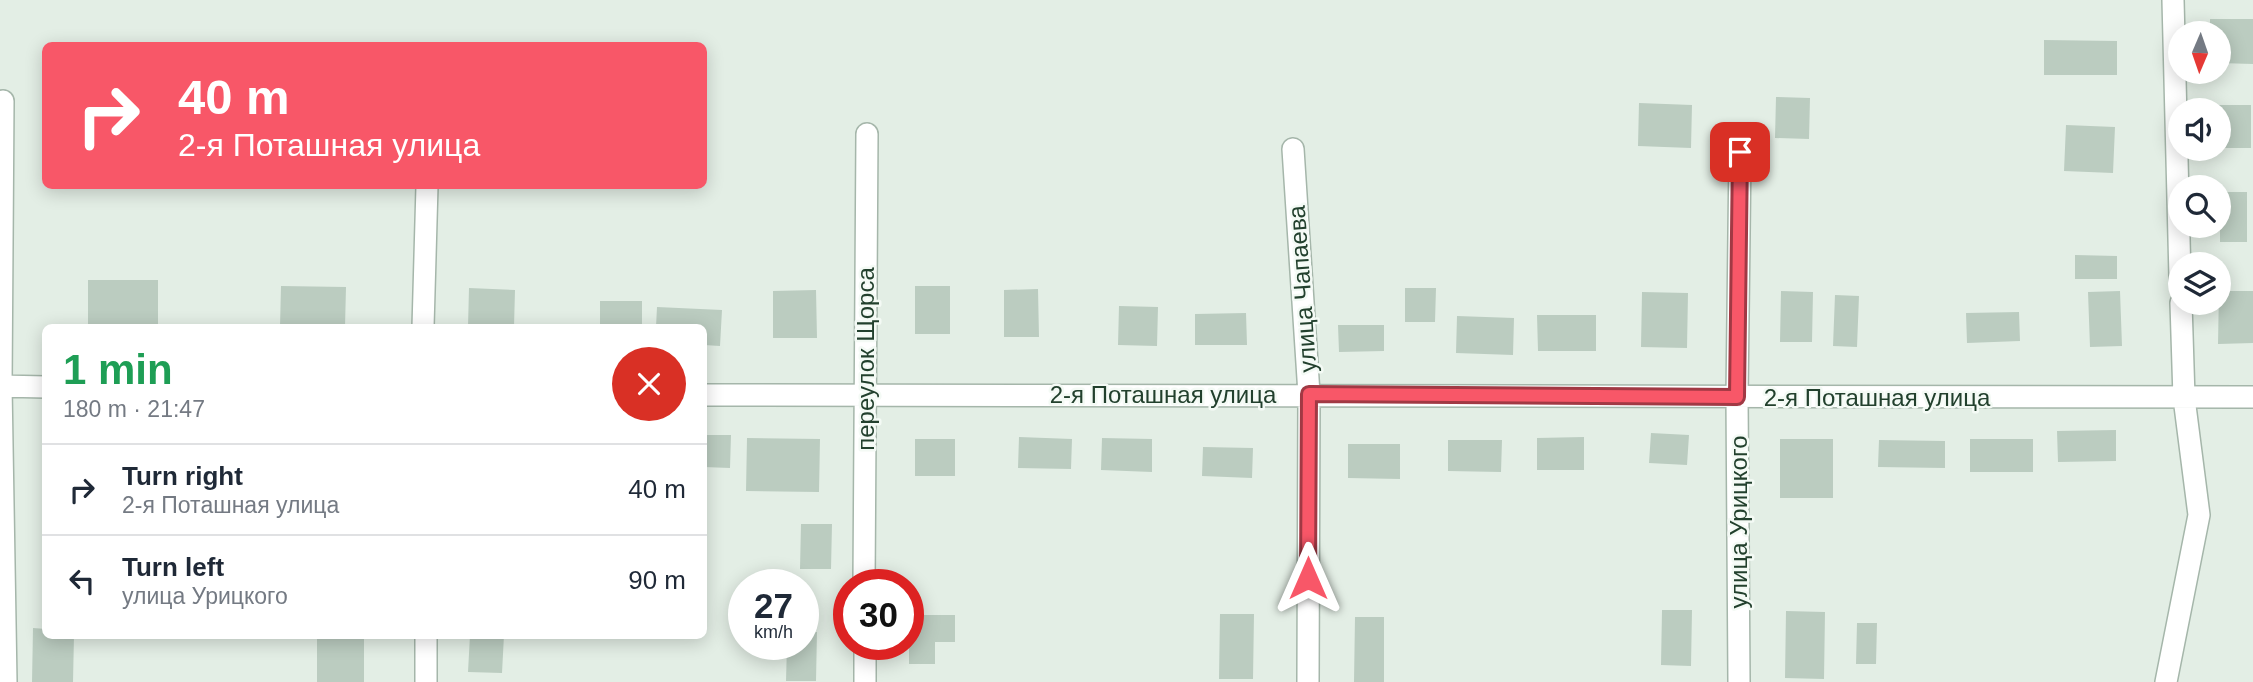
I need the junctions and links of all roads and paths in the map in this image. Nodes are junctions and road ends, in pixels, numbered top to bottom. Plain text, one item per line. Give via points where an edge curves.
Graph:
1 (2173, 0) edge
2 (4, 102) dead end
3 (867, 134) dead end
4 (1293, 149) dead end
5 (1740, 152) dead end
6 (427, 189) edge
7 (2179, 252) edge
8 (2181, 315) edge
9 (424, 324) edge
10 (1, 386) edge
11 (42, 387) edge
12 (864, 393) junction
13 (1309, 394) junction
14 (707, 395) edge
15 (1737, 397) junction
16 (2253, 397) edge
17 (2184, 398) junction
18 (864, 569) edge
19 (426, 639) edge
20 (865, 660) edge
21 (6, 682) edge
22 (426, 682) edge
23 (865, 682) edge
24 (1308, 682) edge
25 (1739, 682) edge
26 (2166, 682) edge

1 - 7 street
2 - 10 street
3 - 12 street, переулок Щорса
4 - 13 street, улица Чапаева
5 - 15 street, улица Урицкого
6 - 9 street
8 - 17 street
10 - 11 street
10 - 21 street
12 - 13 street, 2-я Поташная улица
12 - 14 street, 2-я Поташная улица
12 - 18 street, переулок Щорса
13 - 15 street, 2-я Поташная улица
13 - 24 street, улица Чапаева
15 - 17 street, 2-я Поташная улица
15 - 25 street, улица Урицкого
16 - 17 street, 2-я Поташная улица
17 - 26 street via 2200,515
19 - 22 street
20 - 23 street

